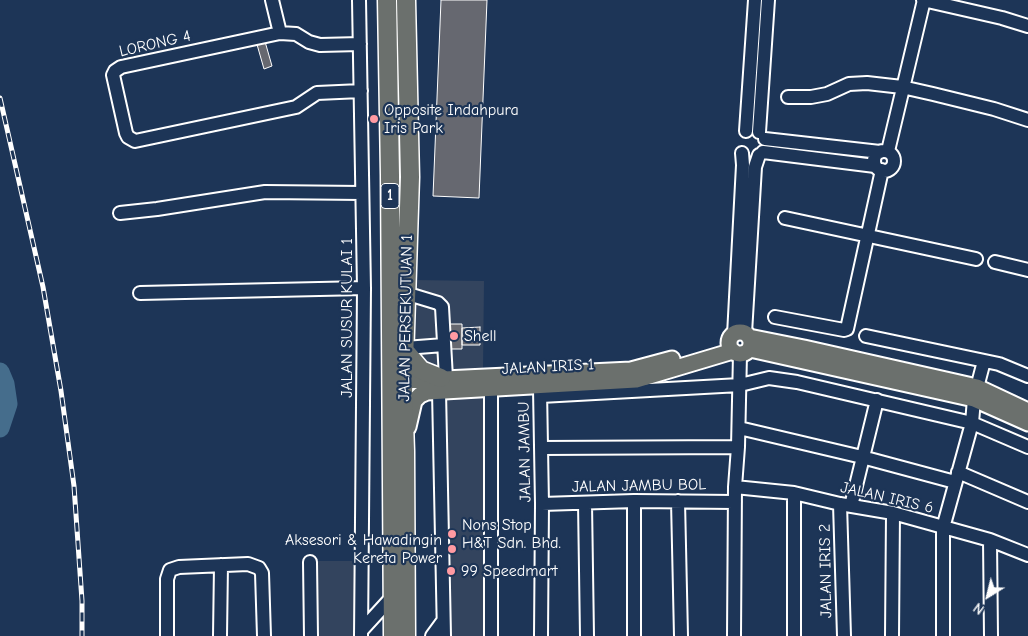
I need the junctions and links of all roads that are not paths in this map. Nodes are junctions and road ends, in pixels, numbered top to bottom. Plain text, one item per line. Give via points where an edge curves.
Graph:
1 (272, 0) edge
2 (359, 0) edge
3 (387, 0) edge
4 (406, 0) edge
5 (755, 0) edge
6 (768, 0) edge
7 (923, 0) edge
8 (1028, 26) edge
9 (280, 33) junction
10 (360, 44) junction
11 (902, 87) junction
12 (361, 91) junction
13 (788, 97) dead end
14 (1028, 120) edge
15 (746, 131) junction
16 (762, 135) junction
17 (884, 151) junction
18 (742, 154) junction
19 (761, 154) junction
20 (878, 168) junction
21 (362, 193) junction
22 (120, 213) dead end
23 (786, 218) dead end
24 (868, 237) junction
25 (976, 259) dead end
26 (995, 262) dead end
27 (1028, 270) edge
28 (364, 288) junction
29 (140, 293) dead end
30 (405, 293) junction
31 (775, 317) dead end
32 (866, 336) dead end
33 (740, 343) junction
34 (444, 345) junction
35 (405, 349) junction
36 (803, 354) junction
37 (984, 361) junction
38 (1028, 376) edge
39 (442, 382) junction
40 (797, 382) junction
41 (740, 384) junction
42 (397, 387) junction
43 (491, 388) junction
44 (540, 391) junction
45 (976, 393) junction
46 (877, 400) junction
47 (1028, 411) edge
48 (972, 423) junction
49 (1028, 424) edge
50 (739, 428) junction
51 (738, 447) junction
52 (1028, 447) edge
53 (542, 448) junction
54 (405, 451) junction
55 (862, 457) junction
56 (956, 477) junction
57 (735, 487) junction
58 (794, 493) junction
59 (634, 501) junction
60 (678, 501) junction
61 (585, 502) junction
62 (735, 502) junction
63 (1028, 502) edge
64 (542, 504) junction
65 (846, 505) junction
66 (893, 513) junction
67 (943, 528) junction
68 (990, 540) junction
69 (1028, 555) edge
70 (310, 562) dead end
71 (221, 565) junction
72 (393, 596) junction
73 (444, 621) junction
74 (361, 634) edge
75 (167, 636) edge
76 (220, 636) edge
77 (264, 636) edge
78 (311, 636) edge
79 (393, 636) edge
80 (406, 636) edge
81 (432, 636) edge
82 (444, 636) edge
83 (491, 636) edge
84 (541, 636) edge
85 (587, 636) edge
86 (634, 636) edge
87 (680, 636) edge
88 (734, 636) edge
89 (794, 636) edge
90 (844, 636) edge
91 (892, 636) edge
92 (943, 636) edge
93 (991, 636) edge

1 - 9 street
2 - 10 street, JALAN SUSUR KULAI 1
3 - 42 highway, JALAN PERSEKUTUAN 1 / 1
4 - 30 highway, JALAN PERSEKUTUAN 1 / 1 via 410,177
5 - 15 street
6 - 16 street
7 - 8 street
7 - 11 street
9 - 10 street, LORONG 4 via 296,34 320,45
9 - 12 street, LORONG 4 via 117,68 113,79 128,137 139,141 296,107 317,94
10 - 12 street, JALAN SUSUR KULAI 1
11 - 13 street via 849,84 827,94
11 - 14 street
11 - 17 street
12 - 21 street, JALAN SUSUR KULAI 1
15 - 16 street
15 - 18 street via 738,141
16 - 17 street
16 - 19 street via 766,144
17 - 20 street via 875,156
17 - 20 street via 893,157 894,163 888,170
18 - 19 street via 750,157
18 - 33 street
19 - 20 street
19 - 33 street via 756,167
20 - 24 street
21 - 22 street via 265,192
21 - 28 street, JALAN SUSUR KULAI 1
23 - 24 street
24 - 25 street
24 - 31 street via 847,329
26 - 27 street
28 - 29 street
28 - 74 street, JALAN SUSUR KULAI 1
30 - 34 street via 442,307
30 - 35 highway, JALAN PERSEKUTUAN 1 / 1
32 - 37 street
33 - 36 main road
33 - 39 main road, JALAN IRIS 1 via 631,370
33 - 41 street
33 - 44 main road, JALAN IRIS 1 via 636,380
34 - 35 street
34 - 39 street
35 - 39 highway via 421,370
35 - 42 highway, JALAN PERSEKUTUAN 1 / 1
36 - 40 street
36 - 45 main road
37 - 38 street
37 - 45 street
39 - 42 main road, JALAN IRIS 1
39 - 43 main road, JALAN IRIS 1
39 - 54 main road, JALAN IRIS 1 via 414,401
39 - 73 street
40 - 41 street via 769,378
40 - 46 street
41 - 44 street
41 - 50 street
42 - 54 highway, JALAN PERSEKUTUAN 1 / 1
42 - 72 highway, JALAN PERSEKUTUAN 1 / 1
43 - 44 main road, JALAN IRIS 1
43 - 83 street
44 - 53 street, JALAN JAMBU
45 - 47 main road
45 - 48 street
45 - 49 main road
46 - 48 street
46 - 55 street, JALAN IRIS 2
48 - 52 street
48 - 56 street
50 - 51 street
50 - 55 street
51 - 53 street
51 - 57 street
53 - 64 street, JALAN JAMBU
54 - 80 highway, JALAN PERSEKUTUAN 1 / 1
55 - 56 street
55 - 65 street, JALAN IRIS 2
56 - 63 street
56 - 67 street
57 - 58 street, JALAN IRIS 6
57 - 62 street
58 - 65 street, JALAN IRIS 6
58 - 89 street
59 - 60 street, JALAN JAMBU BOL
59 - 61 street, JALAN JAMBU BOL
59 - 86 street
60 - 62 street, JALAN JAMBU BOL
60 - 87 street
61 - 64 street, JALAN JAMBU BOL
61 - 85 street
62 - 88 street
64 - 84 street, JALAN JAMBU
65 - 66 street, JALAN IRIS 6
65 - 90 street, JALAN IRIS 2
66 - 67 street, JALAN IRIS 6
66 - 91 street
67 - 68 street, JALAN IRIS 6
67 - 92 street
68 - 69 street, JALAN IRIS 6
68 - 93 street
70 - 78 street
71 - 75 street via 170,570 167,580
71 - 76 street
71 - 77 street via 248,564 259,568 262,573
72 - 74 street
72 - 79 highway, JALAN PERSEKUTUAN 1 / 1
73 - 81 street
73 - 82 street

